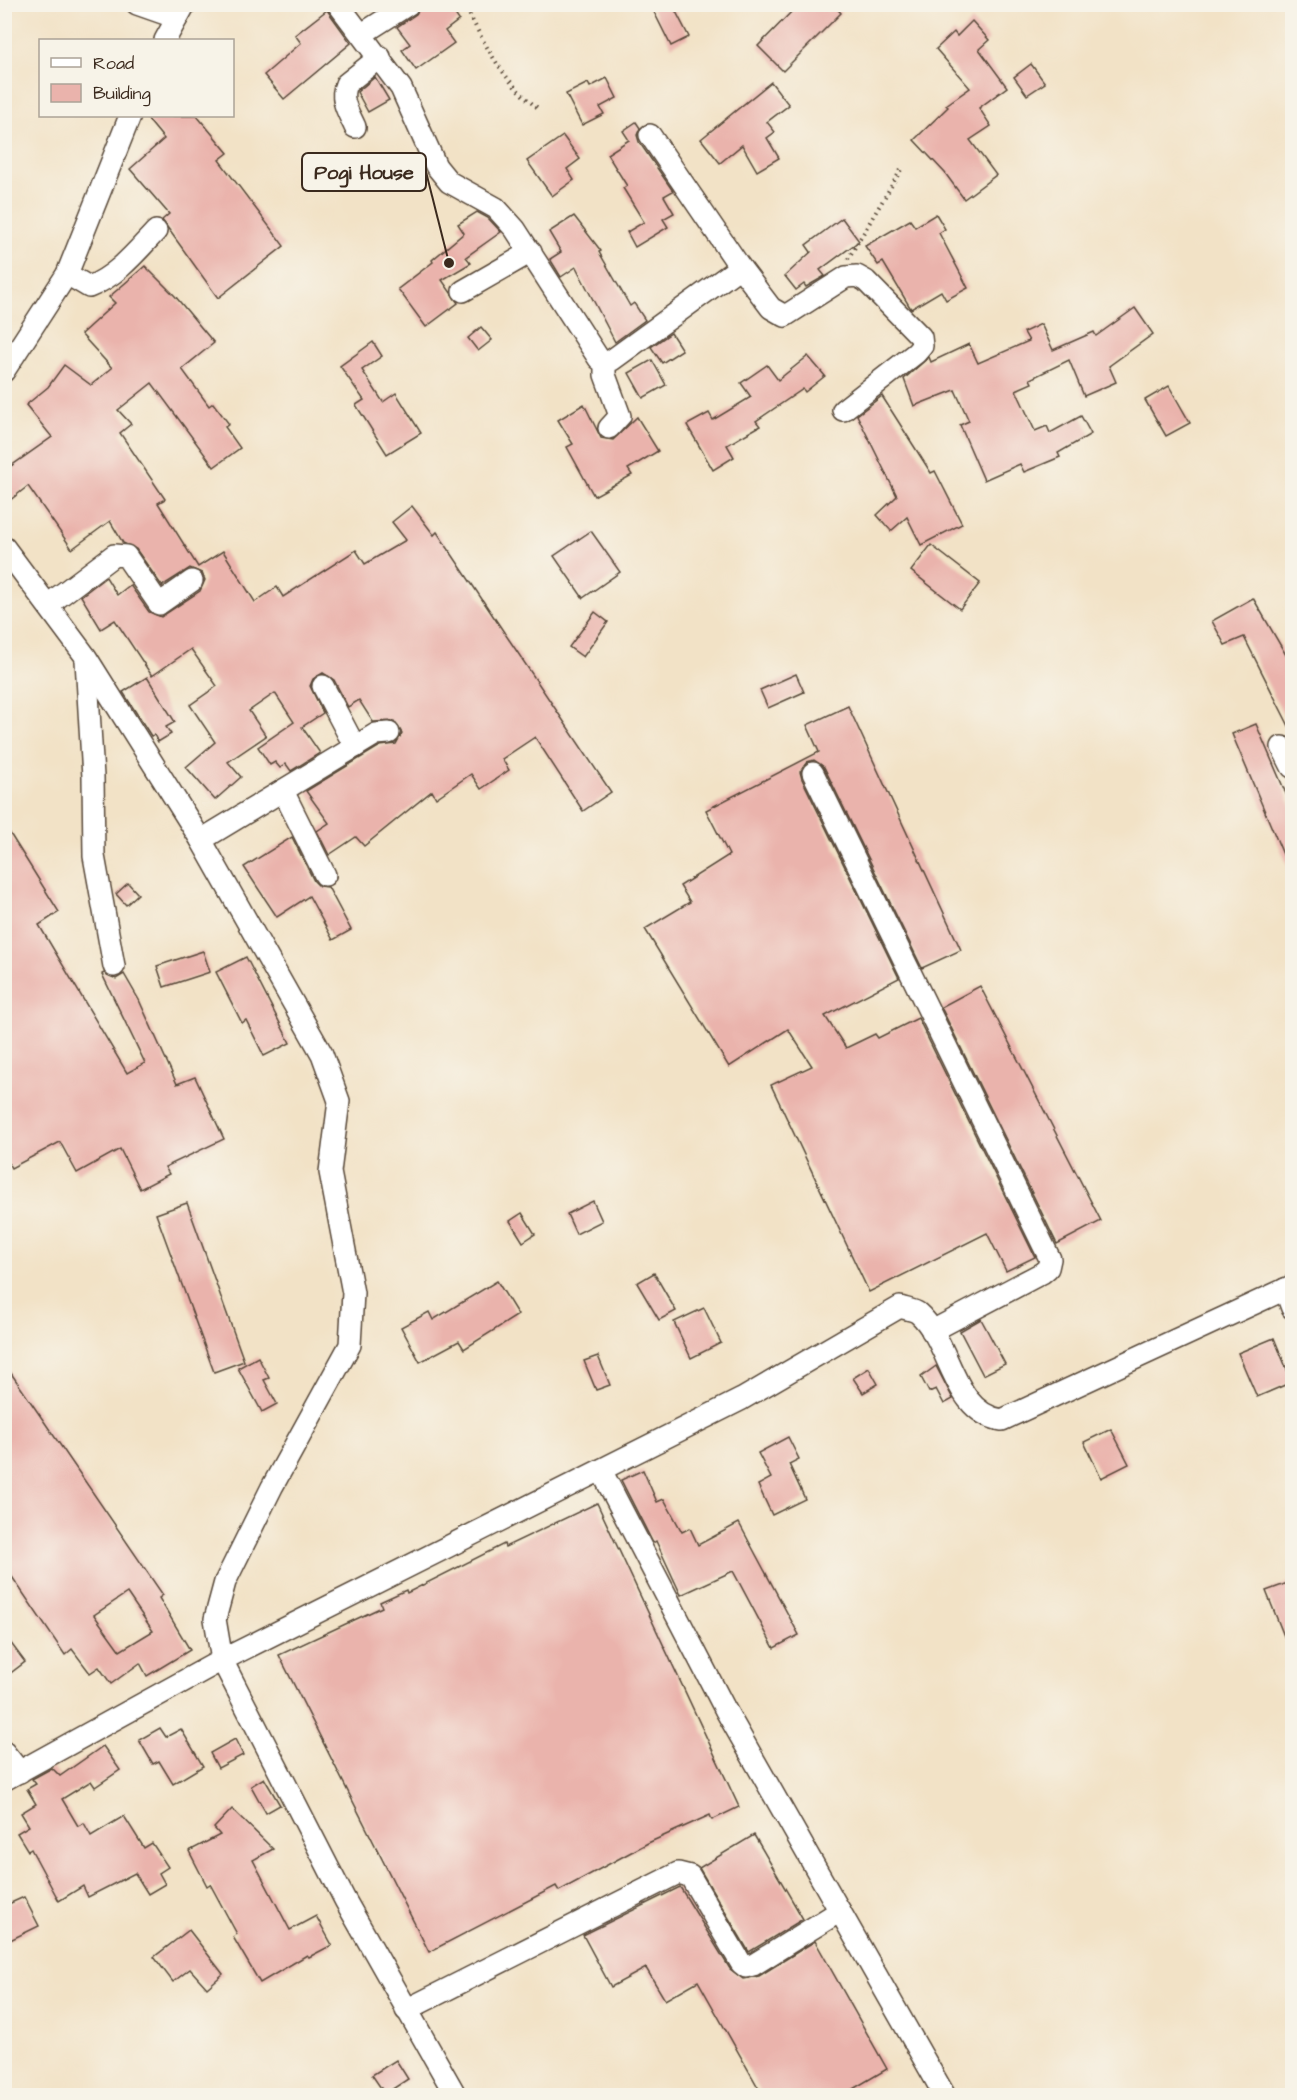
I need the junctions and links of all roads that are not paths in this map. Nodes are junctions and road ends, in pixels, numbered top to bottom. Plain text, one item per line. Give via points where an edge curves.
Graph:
1 (137, 4) edge
2 (338, 4) edge
3 (409, 4) edge
4 (181, 11) edge
5 (362, 34) junction
6 (166, 39) edge
7 (380, 57) junction
8 (130, 117) edge
9 (355, 127) dead end
10 (650, 135) dead end
11 (156, 231) dead end
12 (531, 252) junction
13 (740, 267) junction
14 (67, 274) junction
15 (463, 291) dead end
16 (605, 362) junction
17 (4, 371) edge
18 (843, 410) dead end
19 (609, 428) dead end
20 (4, 547) edge
21 (192, 581) dead end
22 (49, 604) junction
23 (86, 657) junction
24 (322, 686) dead end
25 (389, 733) dead end
26 (356, 747) junction
27 (1282, 747) dead end
28 (1293, 767) edge
29 (813, 772) dead end
30 (283, 791) junction
31 (201, 840) junction
32 (325, 875) dead end
33 (114, 966) dead end
34 (1290, 1294) edge
35 (932, 1331) junction
36 (601, 1470) junction
37 (222, 1660) junction
38 (4, 1752) edge
39 (12, 1776) edge
40 (840, 1911) junction
41 (406, 2010) junction
42 (456, 2096) edge
43 (945, 2096) edge

1 - 4 street
2 - 5 street
3 - 5 street
4 - 6 street
5 - 7 street
7 - 9 street via 346,84 344,104
7 - 12 street via 401,88 442,175 496,208
8 - 14 street
10 - 13 street
11 - 14 street via 101,282 89,287
12 - 15 street
12 - 16 street via 598,359
13 - 16 street
13 - 18 street via 771,308 785,316 846,277 856,276 866,281 921,337 922,346 916,353
14 - 17 street
16 - 19 street via 604,375 620,416
20 - 22 street
21 - 22 street via 159,604 126,556 114,555
22 - 23 street
23 - 31 street
23 - 33 street via 94,856
24 - 26 street
25 - 26 street via 376,734
26 - 30 street
27 - 28 street
29 - 35 street via 1050,1259 1042,1273
30 - 31 street
30 - 32 street
31 - 37 street via 322,1054 339,1101 330,1173 353,1293 350,1345 225,1581 215,1619
34 - 35 street via 1002,1420 987,1418 970,1402
35 - 36 street via 917,1312 900,1307 742,1399
36 - 37 street
36 - 40 street via 726,1709
37 - 39 street
37 - 41 street
38 - 39 street
40 - 41 street via 746,1967 690,1876 678,1873
40 - 43 street
41 - 42 street

